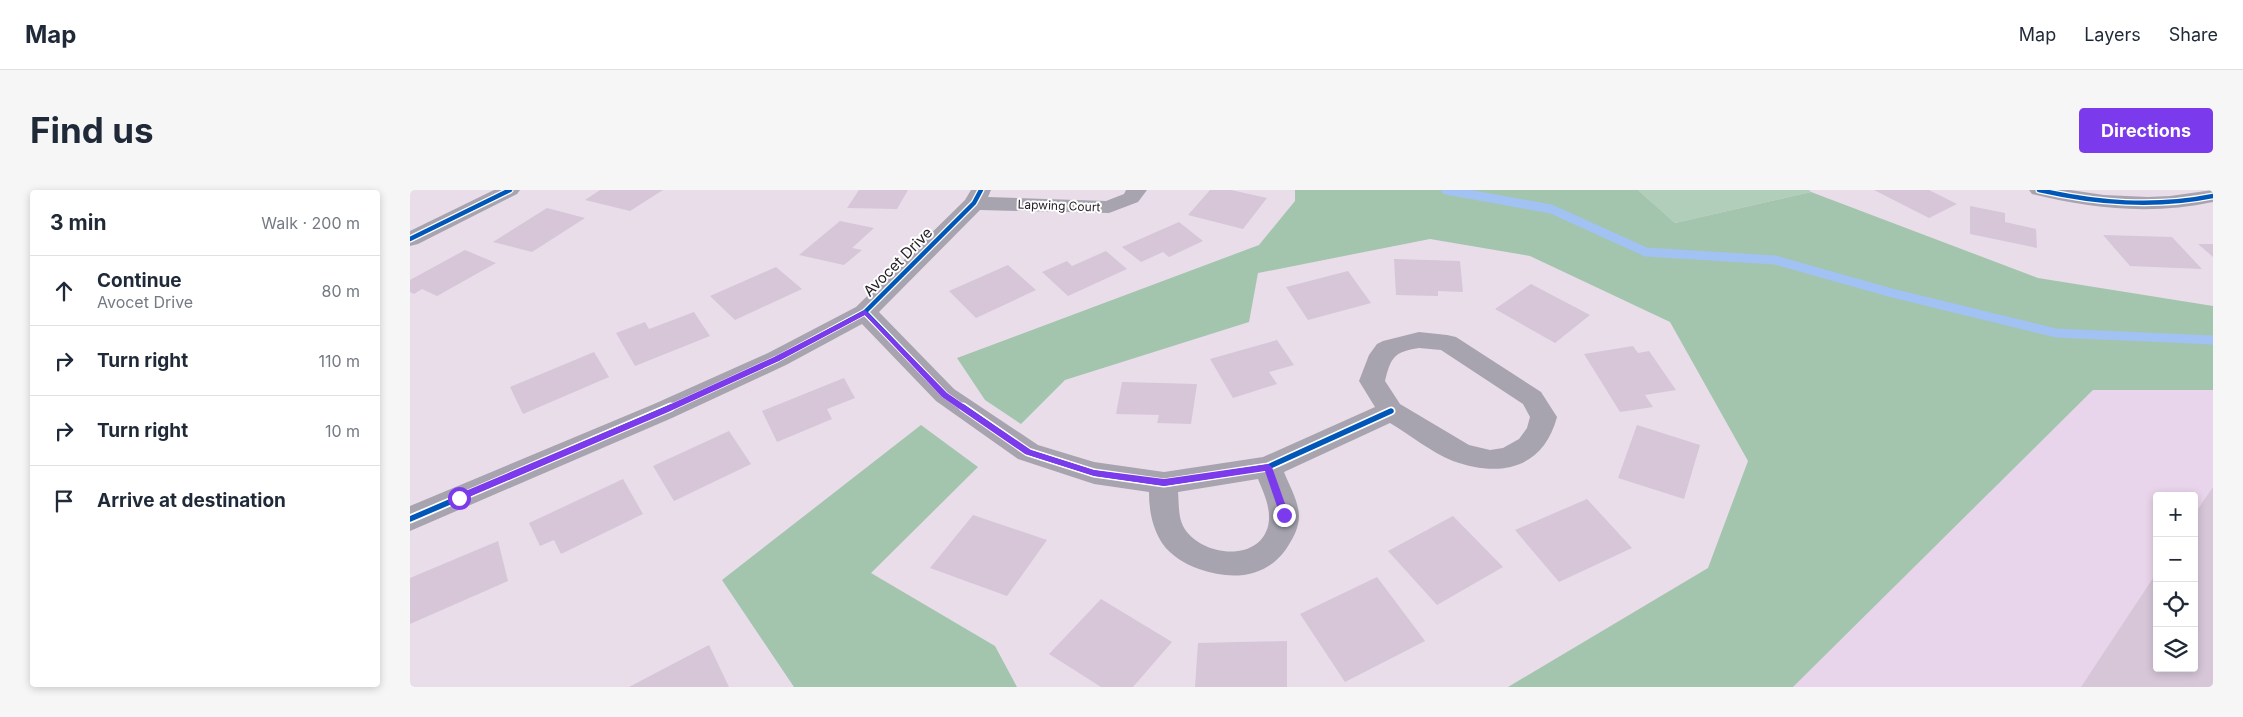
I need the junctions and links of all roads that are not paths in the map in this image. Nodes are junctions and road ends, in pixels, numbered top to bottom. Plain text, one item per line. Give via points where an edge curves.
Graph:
1 (510, 190) edge
2 (1137, 190) edge
3 (2039, 190) edge
4 (977, 196) edge
5 (2213, 196) edge
6 (410, 239) edge
7 (865, 312) junction
8 (1391, 411) junction
9 (1268, 467) junction
10 (1164, 483) junction
11 (410, 519) edge

1 - 6 street
2 - 4 street, Lapwing Court via 1131,198 1109,207
3 - 5 street via 2131,203 2172,203
4 - 7 street, Avocet Drive
7 - 10 street via 945,395 1028,452 1094,473
7 - 11 street, Avocet Drive via 777,359 672,407
8 - 8 street via 1461,453 1490,460 1509,458 1529,446 1540,431 1544,417 1532,398 1447,343 1419,340 1394,344 1378,359 1372,381
8 - 9 street
9 - 10 street
9 - 10 street via 1284,515 1280,536 1266,553 1248,562 1228,565 1207,560 1184,547 1168,526

